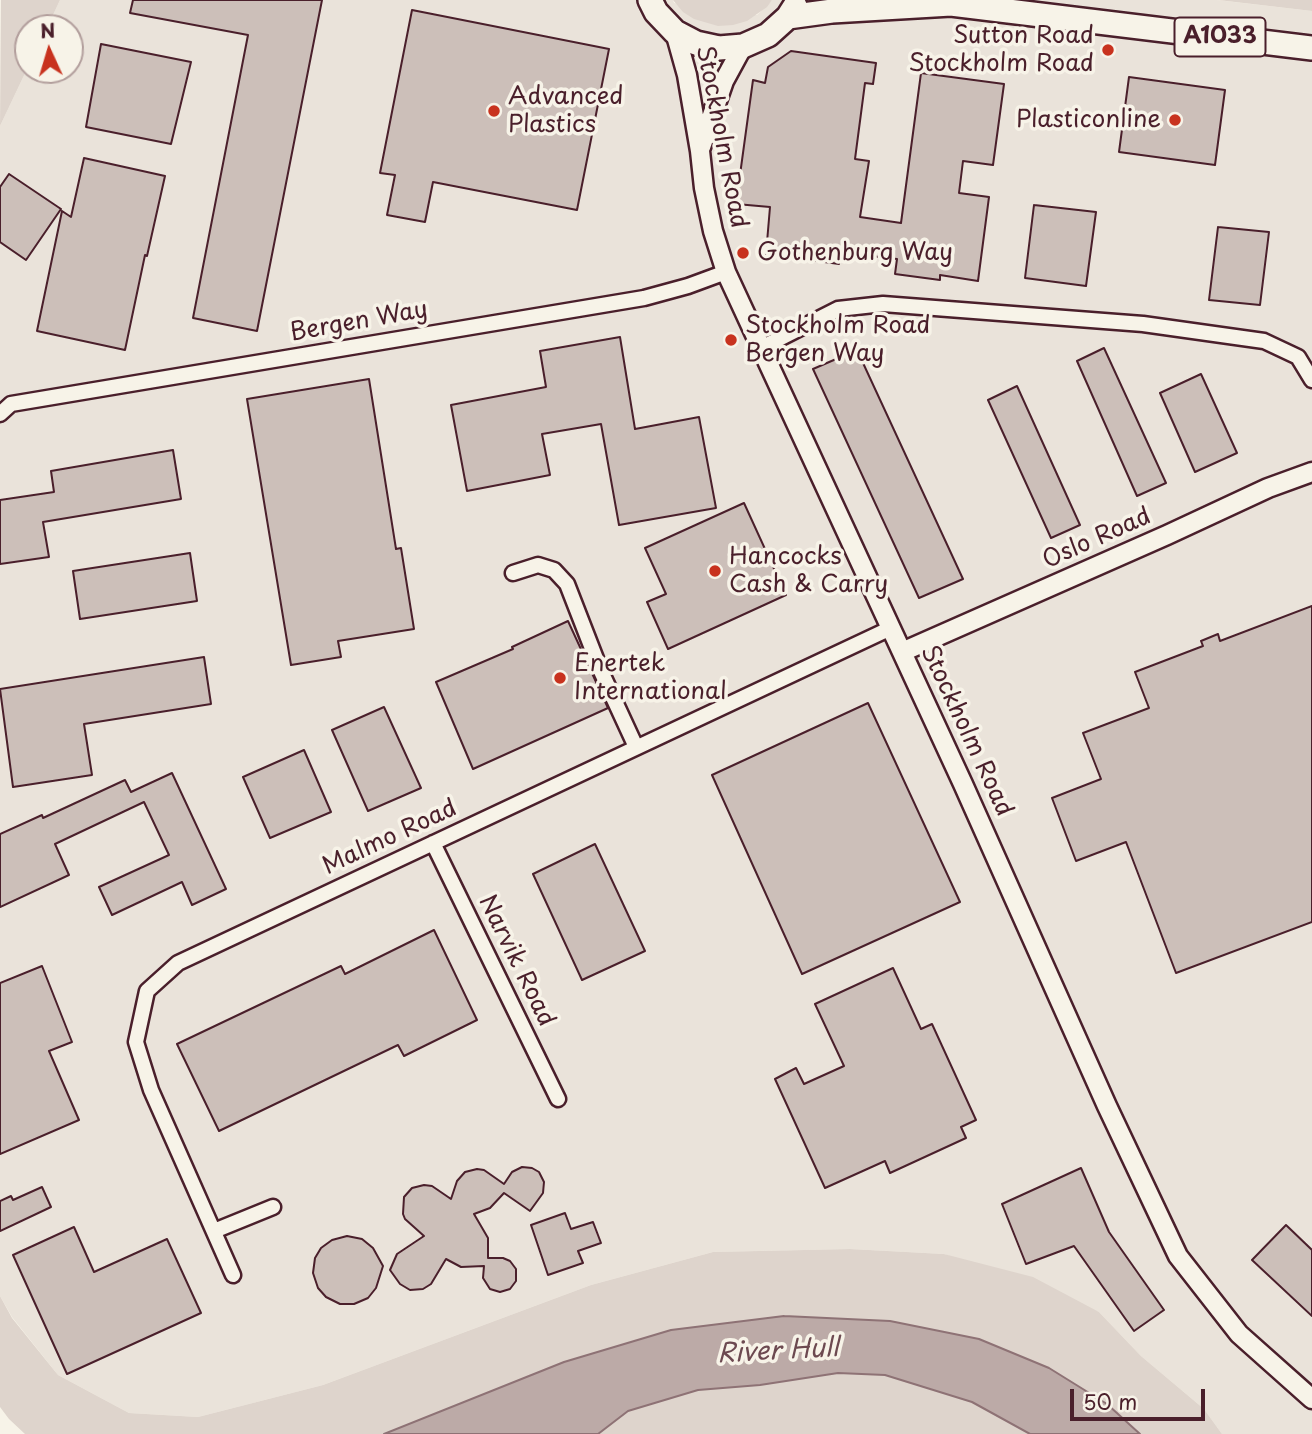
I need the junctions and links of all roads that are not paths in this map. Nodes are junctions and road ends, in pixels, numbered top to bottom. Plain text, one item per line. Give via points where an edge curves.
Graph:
1 (946, 2) edge
2 (649, 4) edge
3 (793, 9) edge
4 (675, 32) junction
5 (743, 46) junction
6 (1312, 48) edge
7 (700, 150) junction
8 (726, 272) junction
9 (763, 347) junction
10 (1312, 380) edge
11 (0, 414) edge
12 (1312, 472) edge
13 (513, 573) dead end
14 (891, 628) junction
15 (902, 652) junction
16 (636, 747) junction
17 (433, 843) junction
18 (558, 1100) dead end
19 (274, 1207) dead end
20 (214, 1231) junction
21 (233, 1275) dead end
22 (1312, 1399) edge

1 - 3 highway, A1033 via 832,11
1 - 6 highway, A1033
2 - 4 highway
3 - 5 highway via 768,35
4 - 5 highway via 719,48
4 - 7 street, Stockholm Road
5 - 7 street via 720,90
7 - 8 street, Stockholm Road via 713,231
8 - 9 street, Stockholm Road
8 - 11 street, Bergen Way via 644,298 11,404
9 - 10 street via 838,309 883,304 1143,324 1264,341 1298,357
9 - 14 street, Stockholm Road
12 - 15 street, Oslo Road
13 - 16 street via 538,565 554,570 566,584
14 - 15 street, Stockholm Road
14 - 16 street, Malmo Road
15 - 22 street, Stockholm Road via 1178,1256 1239,1334
16 - 17 street, Malmo Road
17 - 18 street, Narvik Road
17 - 20 street, Malmo Road via 178,963 146,991 136,1042 151,1090
19 - 20 street
20 - 21 street, Malmo Road

